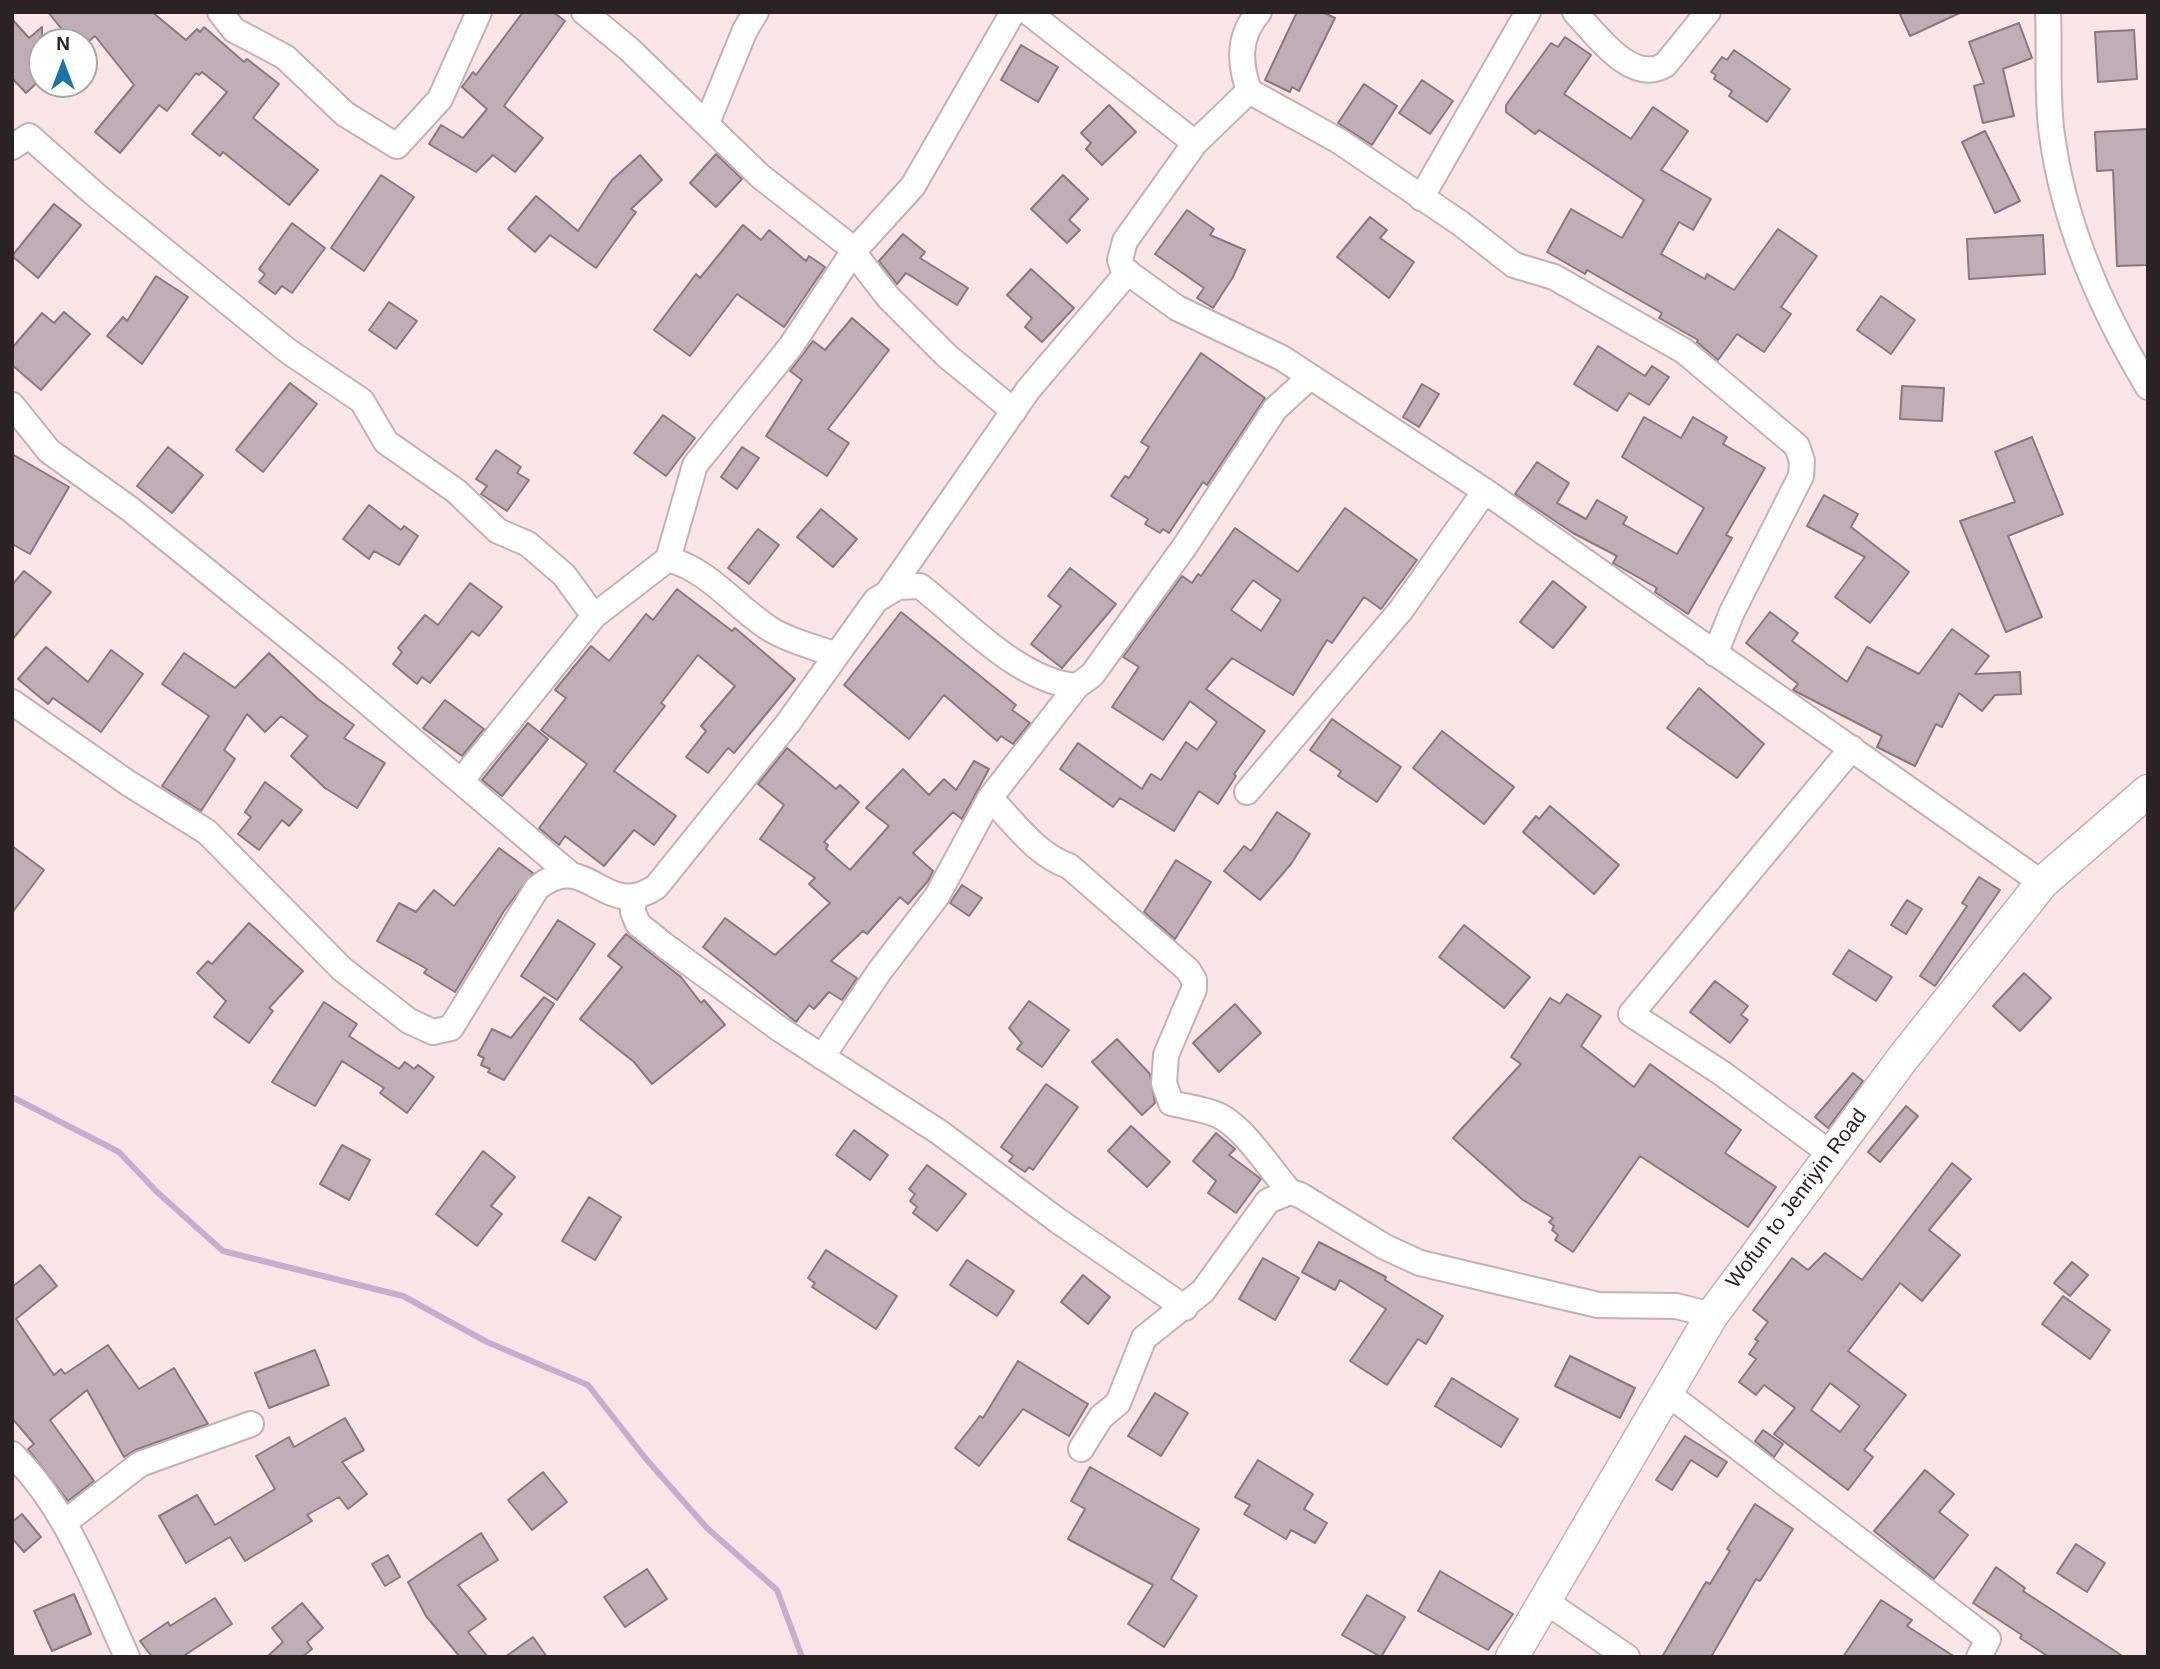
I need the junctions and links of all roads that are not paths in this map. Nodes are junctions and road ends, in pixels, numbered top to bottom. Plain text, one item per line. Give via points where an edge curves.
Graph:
1 (220, 12) edge
2 (479, 12) edge
3 (583, 12) edge
4 (756, 12) edge
5 (1013, 12) edge
6 (1028, 12) edge
7 (1259, 12) edge
8 (1528, 12) edge
9 (1574, 12) edge
10 (1708, 12) edge
11 (2048, 12) edge
12 (1249, 91) junction
13 (707, 123) junction
14 (1195, 143) junction
15 (12, 147) edge
16 (1421, 198) junction
17 (853, 251) junction
18 (1128, 272) junction
19 (1309, 377) junction
20 (2148, 387) edge
21 (12, 405) edge
22 (1014, 411) junction
23 (1485, 491) junction
24 (668, 559) junction
25 (888, 592) junction
26 (594, 616) junction
27 (1715, 654) junction
28 (836, 655) junction
29 (1077, 686) junction
30 (12, 702) edge
31 (1852, 748) junction
32 (461, 781) junction
33 (2148, 791) edge
34 (1247, 792) dead end
35 (990, 798) junction
36 (570, 874) junction
37 (2042, 883) junction
38 (633, 899) junction
39 (822, 1057) junction
40 (1831, 1154) junction
41 (1290, 1192) junction
42 (1185, 1308) junction
43 (1712, 1315) junction
44 (1667, 1393) junction
45 (251, 1424) dead end
46 (1082, 1449) dead end
47 (12, 1454) edge
48 (64, 1522) junction
49 (1545, 1601) junction
50 (127, 1657) edge
51 (1511, 1657) edge
52 (1627, 1657) edge
53 (1979, 1657) edge

1 - 2 street via 234,30 285,57 345,114 397,146 440,99
3 - 13 street
4 - 13 street via 744,30
5 - 17 street via 913,186
6 - 14 street
7 - 12 street via 1242,40 1241,59
8 - 16 street
9 - 10 street via 1626,62 1644,71 1665,65
11 - 20 street via 2051,132 2058,170 2094,286
12 - 14 street
12 - 16 street via 1339,141
13 - 17 street via 760,176
14 - 18 street via 1125,241 1120,260
15 - 26 street via 29,136 288,351 362,401 386,442 456,491 498,531 528,544 564,575
16 - 27 street via 1514,265 1554,277 1684,351 1797,446 1801,476
17 - 22 street via 888,297 947,356
17 - 24 street via 791,346 695,465
18 - 19 street via 1177,308 1282,358
18 - 22 street
19 - 23 street
19 - 29 street via 1275,409 1185,547 1093,675
21 - 32 street via 49,451 130,509
22 - 25 street
23 - 27 street
23 - 34 street via 1401,610
24 - 26 street
24 - 28 street via 707,575 768,628
25 - 28 street via 876,600
25 - 29 street via 910,584 920,586 987,643 1049,680
26 - 32 street
27 - 31 street
28 - 38 street via 788,723 656,887
29 - 35 street
30 - 36 street via 207,832 342,969 409,1021 433,1032 451,1028 537,888 550,878
31 - 37 street
31 - 40 street via 1630,1014 1723,1074
32 - 36 street
33 - 37 street, Wofun to Jenriyin Road
35 - 39 street via 937,896
35 - 41 street via 1041,852 1069,866 1188,970 1194,989 1166,1055 1164,1083 1171,1103 1220,1116 1241,1130
36 - 38 street
37 - 40 street, Wofun to Jenriyin Road
38 - 39 street via 638,924
39 - 42 street via 939,1132
40 - 43 street, Wofun to Jenriyin Road
41 - 42 street via 1268,1201 1203,1291
41 - 43 street via 1420,1263 1598,1305 1676,1306
42 - 46 street via 1144,1338 1118,1403 1101,1417
43 - 44 street, Wofun to Jenriyin Road
44 - 49 street, Wofun to Jenriyin Road
44 - 53 street via 1988,1639
45 - 48 street via 140,1464
47 - 48 street via 31,1472
48 - 50 street
49 - 51 street, Wofun to Jenriyin Road
49 - 52 street

